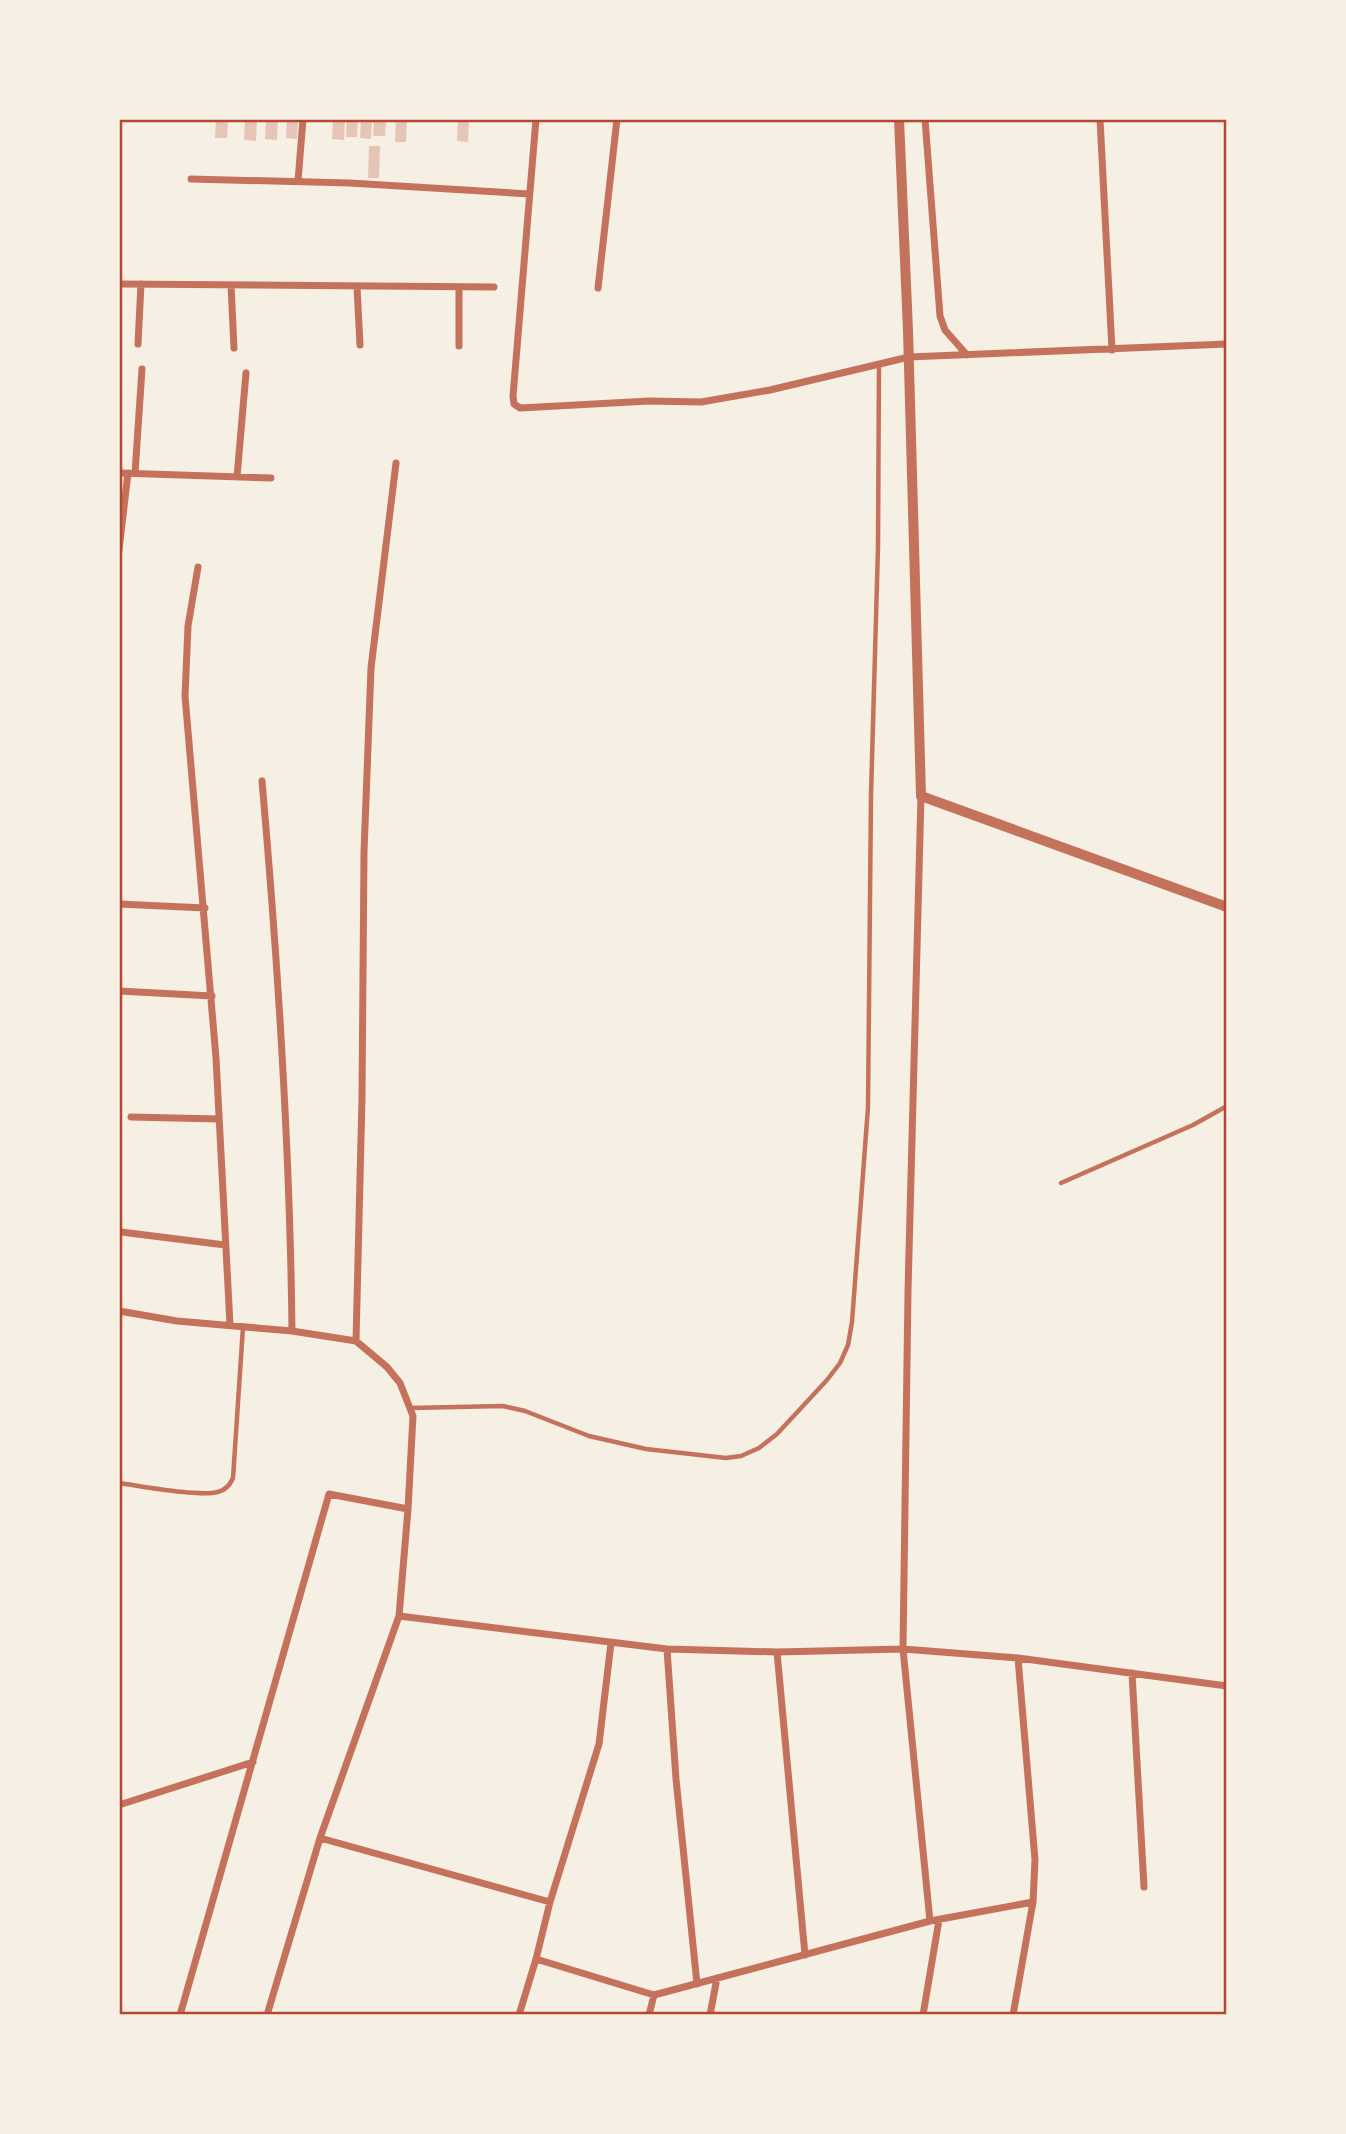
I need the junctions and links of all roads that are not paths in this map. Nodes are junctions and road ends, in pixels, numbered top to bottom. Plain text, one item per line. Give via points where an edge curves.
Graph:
1 (303, 119) edge
2 (536, 119) edge
3 (617, 119) edge
4 (899, 119) edge
5 (925, 119) edge
6 (1100, 119) edge
7 (191, 179) dead end
8 (298, 181) junction
9 (529, 194) junction
10 (119, 284) edge
11 (141, 284) junction
12 (231, 285) junction
13 (358, 287) junction
14 (459, 287) junction
15 (494, 287) dead end
16 (598, 288) dead end
17 (138, 344) dead end
18 (360, 345) dead end
19 (1227, 345) edge
20 (459, 346) dead end
21 (234, 348) dead end
22 (1112, 350) junction
23 (967, 355) junction
24 (909, 357) junction
25 (879, 364) junction
26 (142, 369) dead end
27 (246, 373) dead end
28 (396, 463) dead end
29 (127, 473) edge
30 (237, 477) junction
31 (271, 478) dead end
32 (119, 550) edge
33 (198, 567) dead end
34 (262, 781) dead end
35 (920, 796) junction
36 (119, 904) edge
37 (1227, 907) edge
38 (205, 908) junction
39 (119, 991) edge
40 (212, 996) junction
41 (1227, 1107) edge
42 (131, 1117) dead end
43 (219, 1119) junction
44 (1061, 1183) dead end
45 (121, 1232) dead end
46 (225, 1245) junction
47 (119, 1311) edge
48 (230, 1325) junction
49 (243, 1326) junction
50 (292, 1331) junction
51 (356, 1341) junction
52 (409, 1408) junction
53 (119, 1483) edge
54 (408, 1508) junction
55 (399, 1616) junction
56 (611, 1643) junction
57 (667, 1649) junction
58 (903, 1649) junction
59 (777, 1652) junction
60 (1018, 1658) junction
61 (1132, 1673) junction
62 (1227, 1686) edge
63 (253, 1762) junction
64 (119, 1805) edge
65 (320, 1838) junction
66 (1144, 1887) dead end
67 (550, 1902) junction
68 (1033, 1902) junction
69 (934, 1920) junction
70 (805, 1955) junction
71 (536, 1959) junction
72 (718, 1978) junction
73 (697, 1983) junction
74 (654, 1995) junction
75 (180, 2015) edge
76 (267, 2015) edge
77 (519, 2015) edge
78 (649, 2015) edge
79 (710, 2015) edge
80 (923, 2015) edge
81 (1013, 2015) edge

1 - 8 street
2 - 9 street
3 - 16 street
4 - 24 street
5 - 23 street via 940,316 945,330
6 - 22 street
7 - 8 street
8 - 9 street
9 - 25 street via 513,396 520,408 701,402
10 - 11 street
11 - 12 street
11 - 17 street
12 - 13 street
12 - 21 street
13 - 14 street
13 - 18 street
14 - 15 street
14 - 20 street
19 - 22 street
22 - 23 street
23 - 24 street
24 - 25 street
24 - 35 street
25 - 52 lane via 868,1107 852,1322 840,1363 777,1434 759,1448 726,1458 600,1439 503,1406
26 - 29 street
27 - 30 street
28 - 51 street via 371,668
29 - 30 street
29 - 32 street
30 - 31 street
33 - 38 street via 188,626 186,696
34 - 50 street via 290,1222
35 - 37 street
35 - 58 street
36 - 38 street
38 - 40 street
39 - 40 street
40 - 43 street
41 - 44 lane
42 - 43 street
43 - 46 street
45 - 46 street
46 - 48 street
47 - 48 street
48 - 49 street
49 - 50 street
49 - 53 lane via 229,1487 201,1493
50 - 51 street
51 - 52 street via 400,1383
52 - 54 street
54 - 55 street
54 - 63 street via 329,1494
55 - 56 street
55 - 65 street
56 - 57 street
56 - 67 street via 599,1744
57 - 59 street
57 - 73 street
58 - 59 street
58 - 60 street
58 - 69 street
59 - 70 street
60 - 61 street
60 - 68 street via 1035,1860
61 - 62 street
61 - 66 street
63 - 64 street
63 - 75 street
65 - 67 street
65 - 76 street
67 - 71 street
68 - 69 street
68 - 81 street
69 - 70 street
69 - 80 street
70 - 72 street
71 - 74 street
71 - 77 street
72 - 73 street
72 - 79 street
73 - 74 street
74 - 78 street

